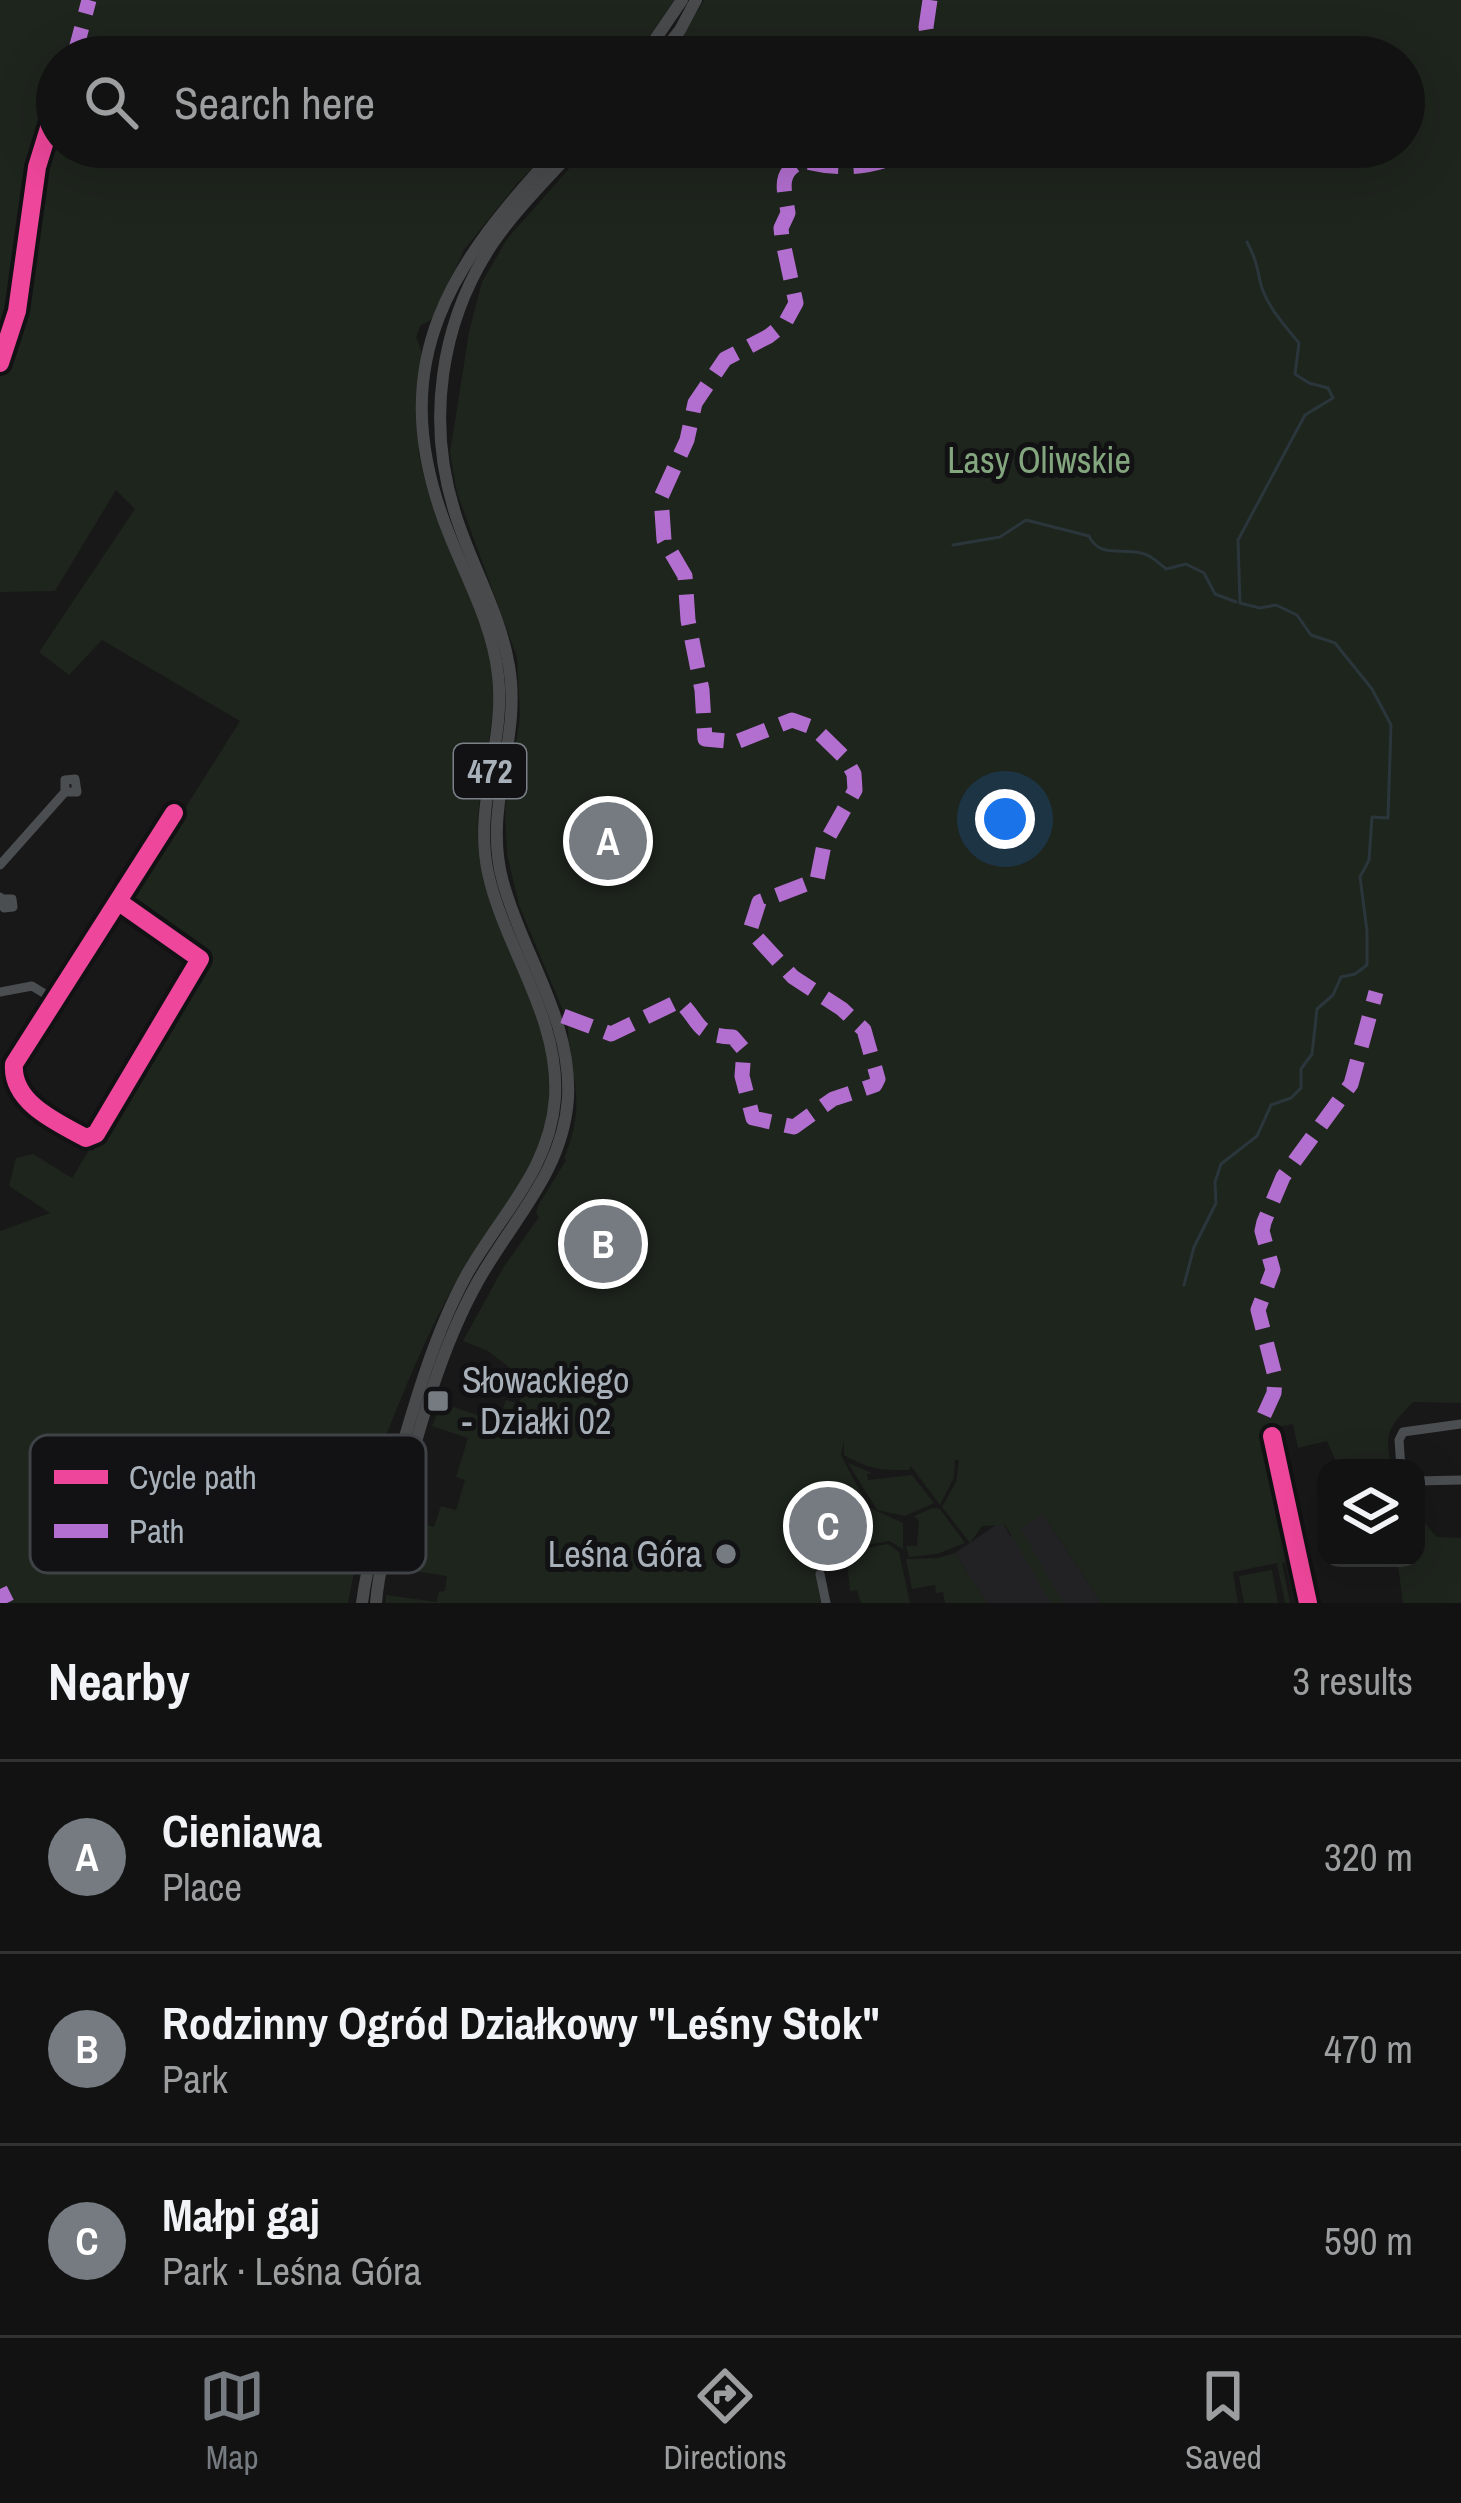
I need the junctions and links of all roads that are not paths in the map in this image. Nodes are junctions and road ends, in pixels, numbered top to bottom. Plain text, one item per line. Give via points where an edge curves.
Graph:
1 (682, 0) edge
2 (696, 0) edge
3 (657, 36) edge
4 (675, 36) edge
5 (541, 168) edge
6 (557, 168) edge
7 (65, 792) dead end
8 (174, 813) dead end
9 (0, 865) edge
10 (119, 902) junction
11 (0, 992) edge
12 (55, 1000) junction
13 (1461, 1424) edge
14 (405, 1435) edge
15 (420, 1435) edge
16 (1272, 1436) dead end
17 (1400, 1459) edge
18 (1461, 1480) edge
19 (1425, 1481) edge
20 (368, 1573) edge
21 (381, 1573) edge
22 (820, 1574) dead end
23 (362, 1603) edge
24 (376, 1603) edge
25 (826, 1603) edge
26 (1308, 1603) edge

1 - 3 main road
2 - 4 main road
5 - 14 main road, 472 via 483,233 452,284 432,338 423,423 435,495 495,655 500,709 484,806 487,869 547,1029 553,1118 542,1157 467,1275
6 - 15 main road, 472 via 479,265 452,329 440,402 447,486 509,667 498,861 560,1026 568,1103 544,1181 477,1282
7 - 9 street
8 - 10 street
10 - 12 street
10 - 12 street via 200,959 93,1137 30,1103 14,1077 15,1060
11 - 12 street via 28,986
13 - 17 street via 1406,1430
16 - 26 street
18 - 19 street
20 - 23 main road, 472
21 - 24 main road, 472
22 - 25 street

